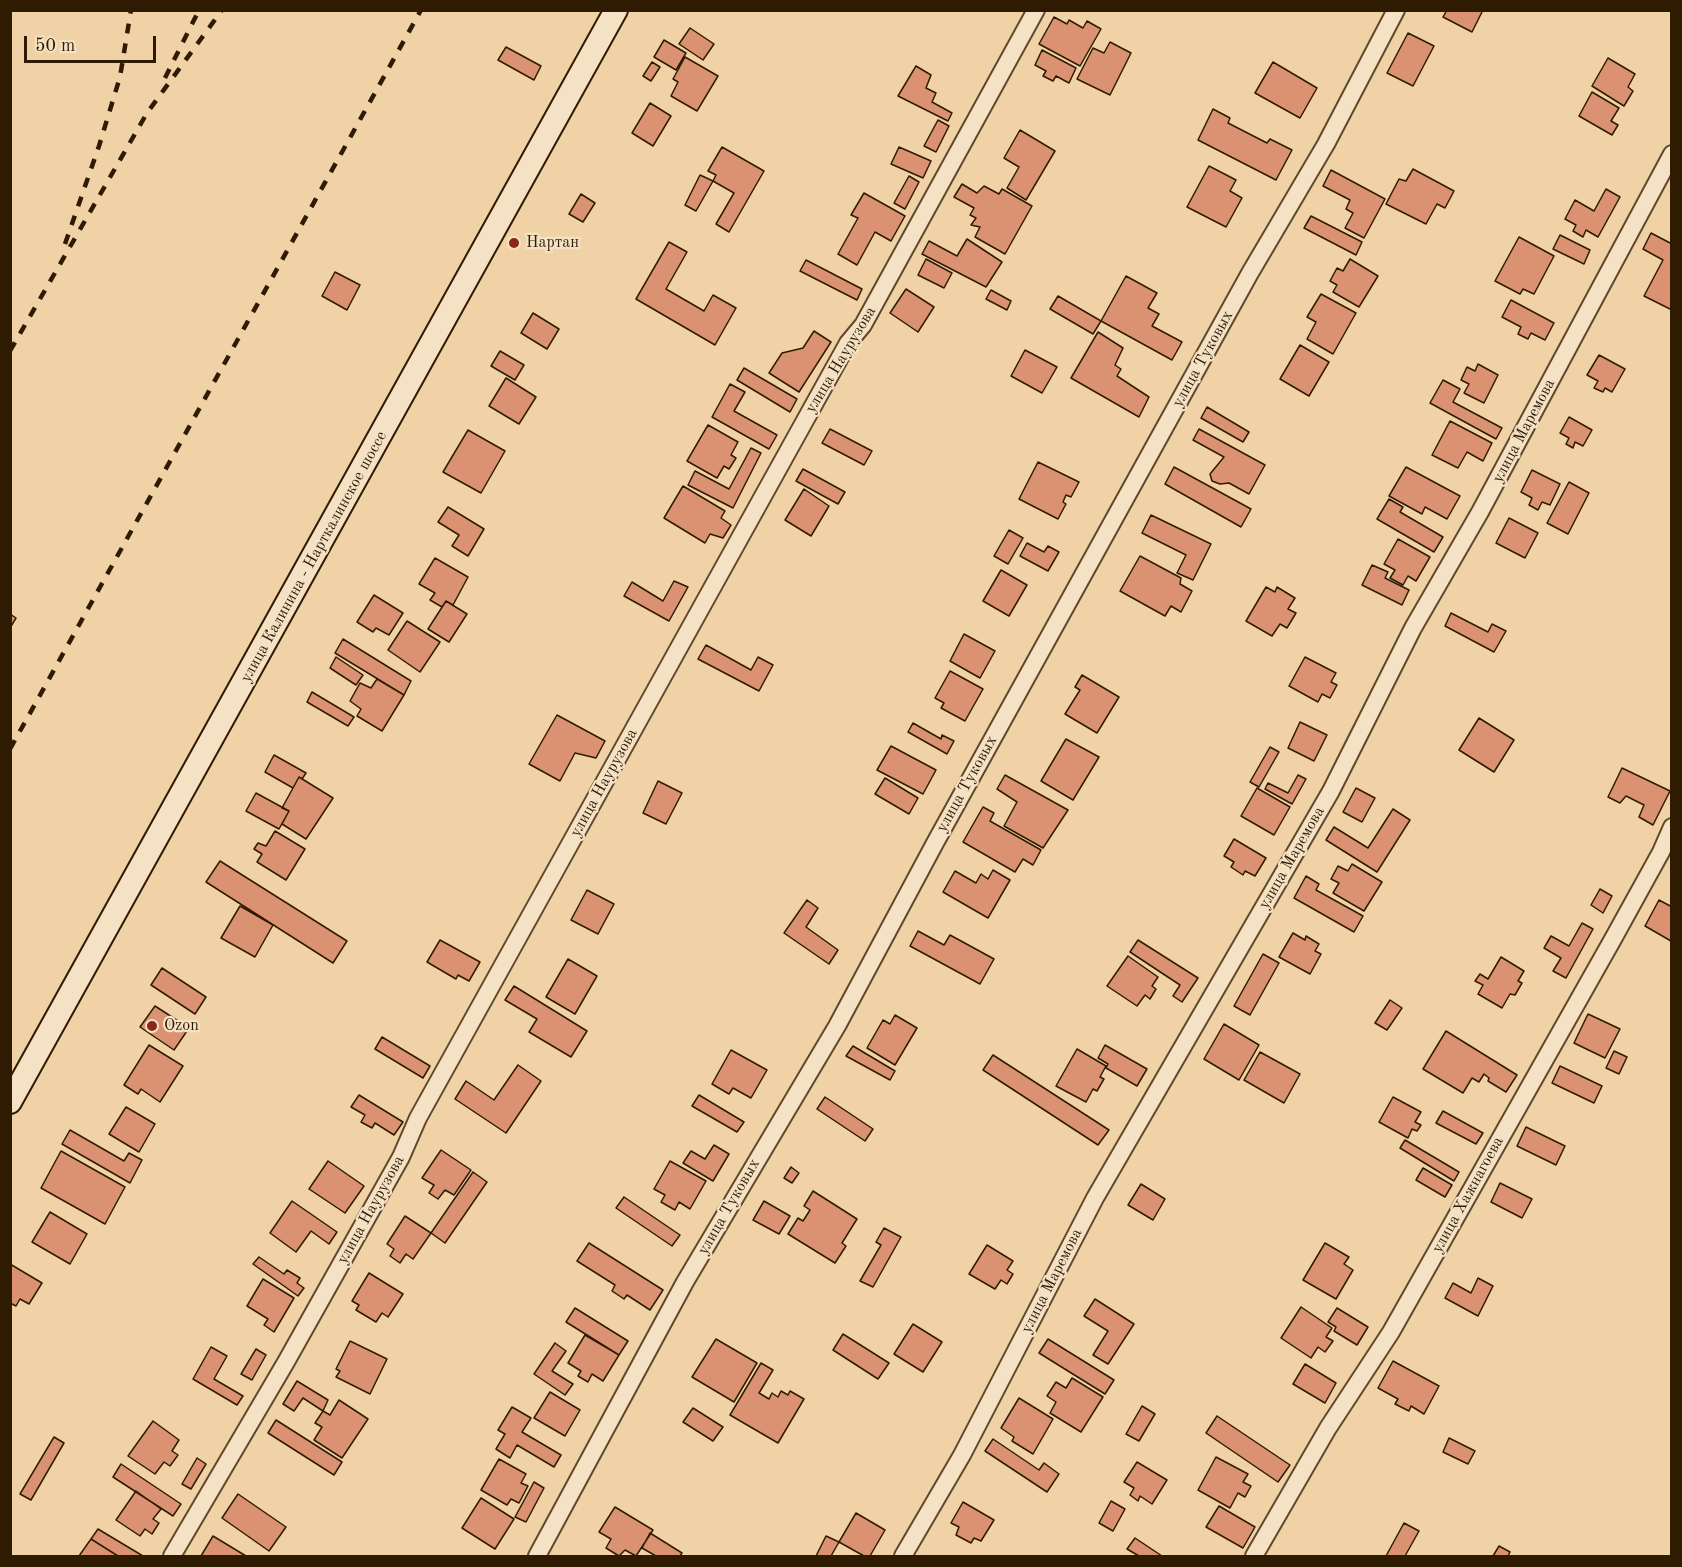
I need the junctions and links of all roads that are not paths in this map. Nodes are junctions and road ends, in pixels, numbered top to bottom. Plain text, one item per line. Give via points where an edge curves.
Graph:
1 (615, 10) edge
2 (1036, 10) edge
3 (1396, 10) edge
4 (1671, 154) edge
5 (1671, 827) edge
6 (10, 1102) edge
7 (172, 1557) edge
8 (537, 1557) edge
9 (903, 1557) edge
10 (1254, 1557) edge

1 - 6 main road, улица Калинина - Нарткалинское шоссе
2 - 7 street, улица Наурузова via 863,325 842,353 447,1066 395,1167
3 - 8 street, улица Туковых via 1326,144 1244,283 837,1026 685,1282
4 - 9 street, улица Маремова via 1480,512 1413,628 1331,791 1095,1198 962,1455
5 - 10 street, улица Хажнагоева via 1623,920 1391,1332 1328,1428

